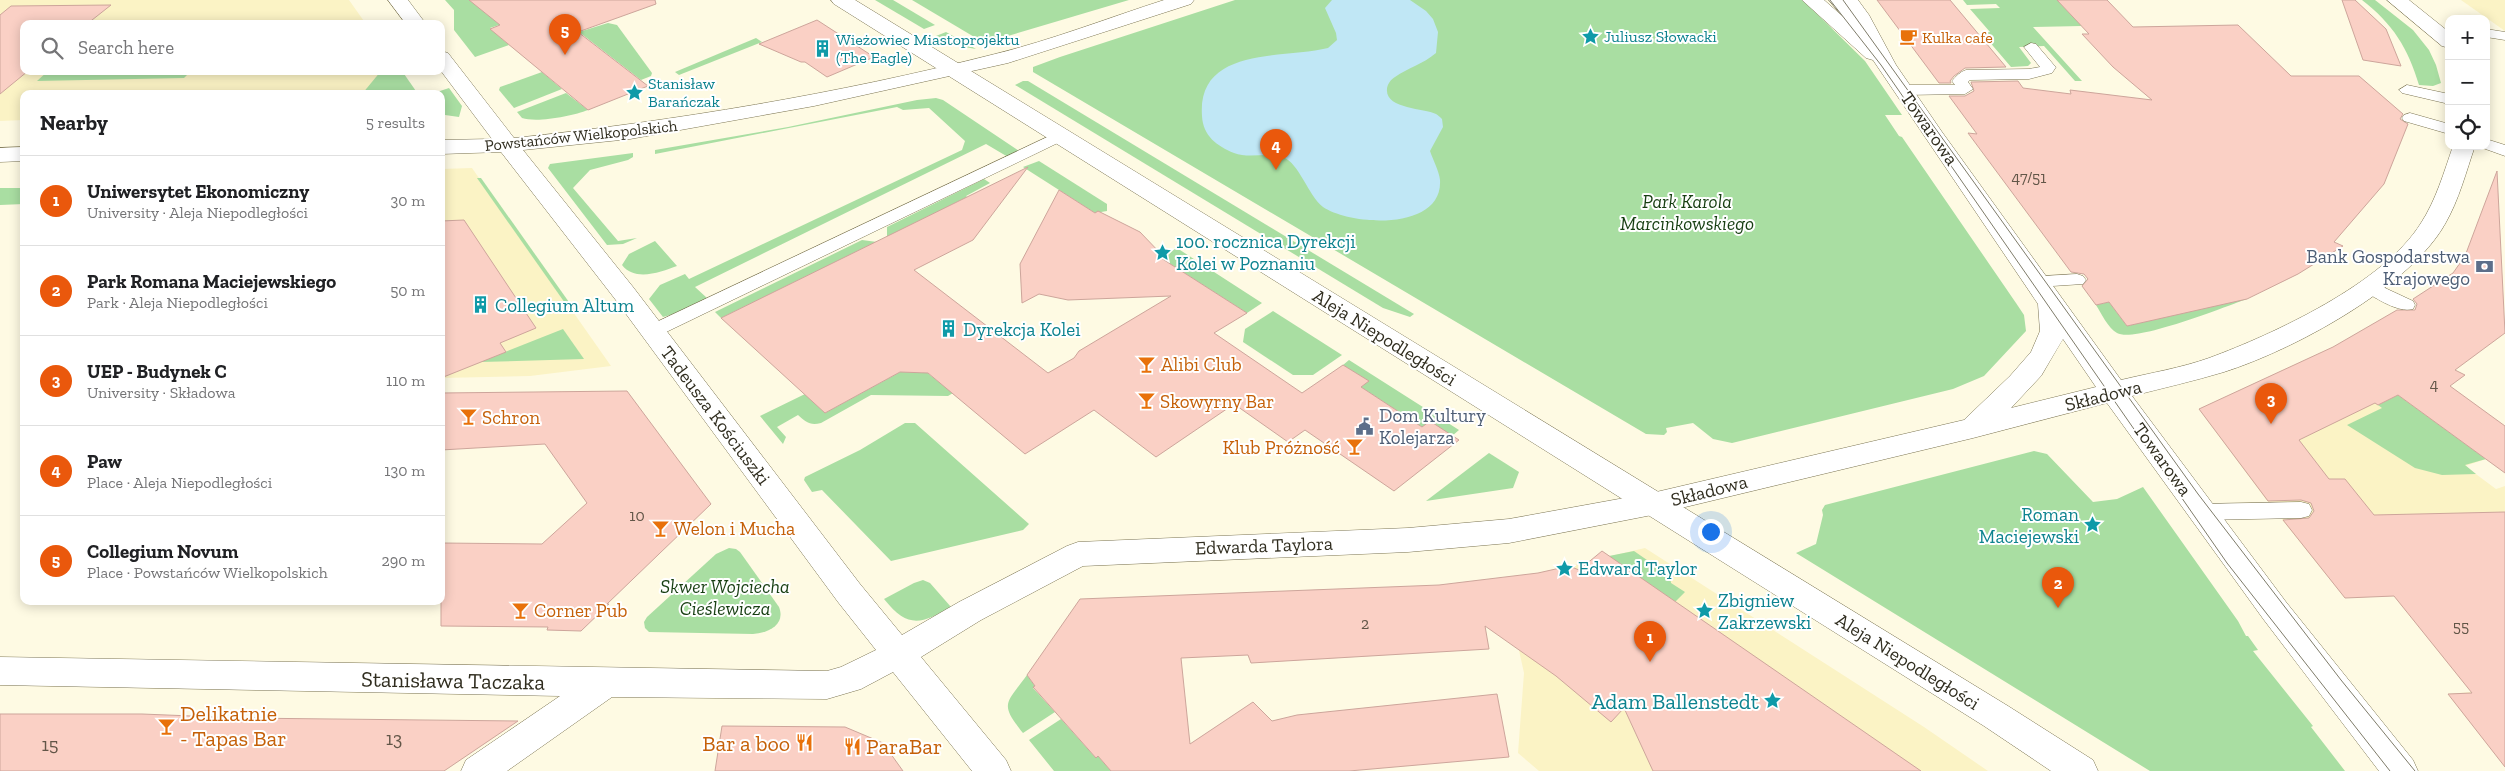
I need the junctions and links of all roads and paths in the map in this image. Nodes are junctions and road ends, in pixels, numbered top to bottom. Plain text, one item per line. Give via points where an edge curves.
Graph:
1 (398, 0) edge
2 (842, 0) edge
3 (1184, 0) edge
4 (1812, 0) edge
5 (1836, 0) edge
6 (1848, 0) edge
7 (2398, 0) edge
8 (413, 20) edge
9 (2490, 34) edge
10 (2444, 35) edge
11 (2505, 36) edge
12 (2031, 47) dead end
13 (445, 62) edge
14 (1886, 65) junction
15 (955, 71) junction
16 (1903, 90) junction
17 (2406, 90) dead end
18 (2445, 98) edge
19 (2410, 118) dead end
20 (2445, 128) edge
21 (2490, 133) edge
22 (1060, 136) junction
23 (2505, 137) edge
24 (509, 145) junction
25 (2490, 145) edge
26 (445, 147) edge
27 (2463, 150) edge
28 (2505, 151) edge
29 (20, 154) edge
30 (0, 155) edge
31 (2077, 280) dead end
32 (2370, 286) junction
33 (2043, 290) junction
34 (2406, 305) dead end
35 (653, 331) junction
36 (2114, 392) junction
37 (1973, 428) junction
38 (1652, 504) junction
39 (2301, 510) dead end
40 (2201, 512) junction
41 (898, 654) junction
42 (0, 671) edge
43 (606, 683) junction
44 (479, 771) edge
45 (993, 771) edge
46 (2080, 771) edge
47 (2400, 771) edge

1 - 8 street
2 - 15 street, Aleja Niepodległości
3 - 15 street, Powstańców Wielkopolskich
4 - 14 street, Towarowa
5 - 14 lane, Towarowa
6 - 14 street, Towarowa
7 - 10 street
9 - 11 lane
12 - 16 lane via 2048,67 2047,70 2030,74 1966,75 1960,81 1965,89
13 - 24 street, Tadeusza Kościuszki
14 - 16 street, Towarowa
15 - 22 street, Aleja Niepodległości
15 - 24 street, Powstańców Wielkopolskich via 701,121
16 - 33 street, Towarowa
17 - 18 lane
19 - 20 lane
21 - 23 lane
22 - 35 lane
22 - 38 street, Aleja Niepodległości
24 - 26 street, Powstańców Wielkopolskich
24 - 35 street, Tadeusza Kościuszki
25 - 28 lane
27 - 32 street, Składowa via 2450,187 2427,234 2401,263
29 - 30 street
31 - 33 lane
32 - 34 lane
32 - 36 street, Składowa via 2296,330 2243,355 2190,373
33 - 36 street, Towarowa
33 - 37 street via 2054,326 2050,339 2025,376
35 - 41 street, Tadeusza Kościuszki
36 - 37 street, Składowa
36 - 40 street, Towarowa
37 - 38 street, Składowa
38 - 41 street, Edwarda Taylora via 1509,531 1408,540 1078,554 970,611
38 - 46 street, Aleja Niepodległości
39 - 40 lane
40 - 47 street, Towarowa
41 - 43 street, Stanisława Taczaka via 849,679 827,685
41 - 45 street, Tadeusza Kościuszki
42 - 43 street, Stanisława Taczaka
43 - 44 street

